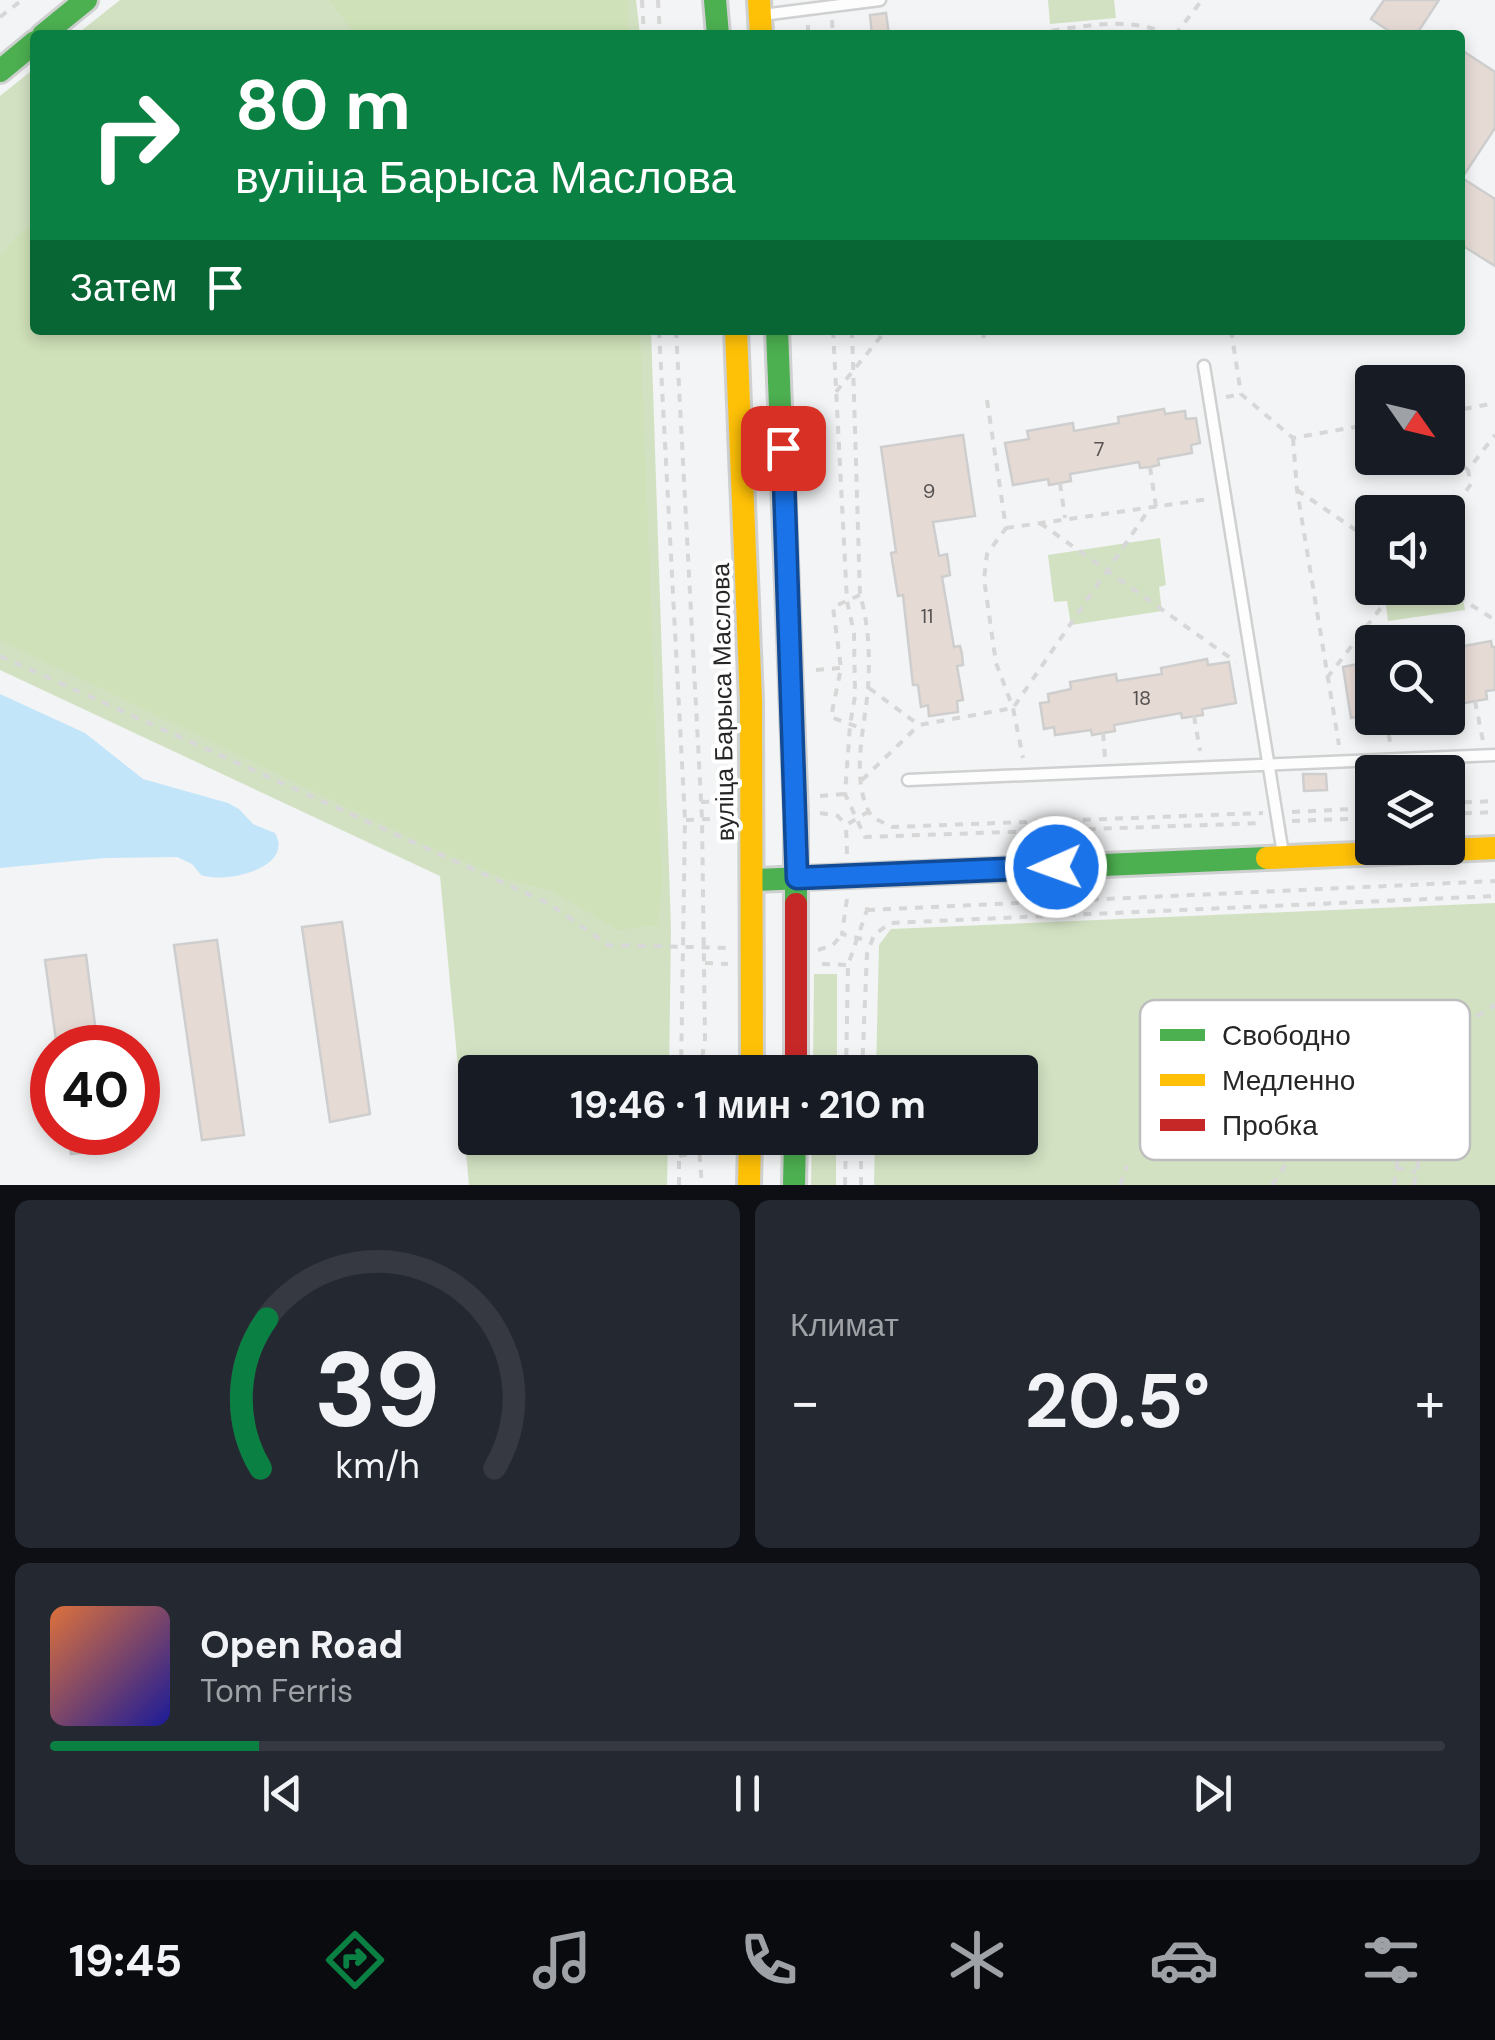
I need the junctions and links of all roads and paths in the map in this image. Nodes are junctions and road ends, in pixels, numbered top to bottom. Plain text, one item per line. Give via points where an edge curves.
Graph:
1 (22, 0) edge
2 (86, 0) edge
3 (642, 0) edge
4 (658, 0) edge
5 (715, 0) edge
6 (880, 0) edge
7 (1202, 0) edge
8 (0, 17) edge
9 (760, 17) edge
10 (49, 30) edge
11 (644, 30) edge
12 (660, 30) edge
13 (718, 30) edge
14 (1067, 30) edge
15 (1157, 30) edge
16 (1179, 30) edge
17 (30, 46) edge
18 (0, 70) edge
19 (659, 335) edge
20 (676, 335) edge
21 (736, 335) edge
22 (777, 335) edge
23 (833, 335) edge
24 (852, 335) edge
25 (882, 335) edge
26 (983, 335) edge
27 (1232, 335) edge
28 (984, 340) dead end
29 (1204, 366) dead end
30 (853, 374) junction
31 (836, 392) junction
32 (987, 400) dead end
33 (1495, 404) edge
34 (1465, 409) edge
35 (1355, 427) edge
36 (1495, 435) edge
37 (1293, 438) junction
38 (1150, 467) dead end
39 (1465, 468) edge
40 (1468, 470) junction
41 (1060, 483) dead end
42 (1297, 490) junction
43 (1463, 495) edge
44 (1210, 498) dead end
45 (1153, 507) junction
46 (1066, 520) junction
47 (1040, 523) junction
48 (1006, 528) junction
49 (1355, 529) edge
50 (1107, 572) junction
51 (860, 595) junction
52 (846, 601) junction
53 (1465, 601) edge
54 (1383, 605) edge
55 (1495, 620) edge
56 (0, 656) edge
57 (1236, 662) dead end
58 (1327, 678) junction
59 (868, 688) junction
60 (1476, 702) dead end
61 (1014, 708) junction
62 (1194, 716) dead end
63 (850, 725) junction
64 (919, 726) junction
65 (862, 728) junction
66 (1104, 733) dead end
67 (1389, 735) edge
68 (1483, 742) dead end
69 (1391, 746) dead end
70 (1339, 748) dead end
71 (1200, 754) dead end
72 (1495, 755) edge
73 (1106, 757) dead end
74 (1270, 766) junction
75 (1023, 775) junction
76 (862, 780) junction
77 (908, 780) dead end
78 (1495, 800) edge
79 (1465, 802) edge
80 (1355, 810) edge
81 (1495, 812) edge
82 (1465, 813) edge
83 (1278, 818) junction
84 (1355, 818) edge
85 (1495, 848) edge
86 (1284, 859) junction
87 (797, 878) junction
88 (756, 880) junction
89 (1495, 881) edge
90 (1495, 896) edge
91 (683, 945) junction
92 (1495, 1005) edge
93 (1470, 1021) edge
94 (680, 1055) edge
95 (703, 1055) edge
96 (752, 1055) edge
97 (796, 1055) edge
98 (846, 1055) edge
99 (863, 1055) edge
100 (684, 1155) edge
101 (698, 1155) edge
102 (750, 1155) edge
103 (795, 1155) edge
104 (846, 1155) edge
105 (862, 1155) edge
106 (679, 1156) joint
107 (1289, 1160) edge
108 (1397, 1160) edge
109 (1418, 1160) edge
110 (1127, 1166) dead end
111 (1396, 1168) junction
112 (1416, 1172) junction
113 (678, 1185) edge
114 (702, 1185) edge
115 (749, 1185) edge
116 (794, 1185) edge
117 (845, 1185) edge
118 (861, 1185) edge
119 (1120, 1185) edge
120 (1272, 1185) edge
121 (1394, 1185) edge
122 (1414, 1185) edge

1 - 8 path
2 - 10 main road
3 - 11 path
4 - 12 path
5 - 13 main road
6 - 9 lane
7 - 16 path
14 - 15 path via 1132,23
17 - 18 main road
19 - 91 path via 685,820
20 - 95 path via 702,819
21 - 88 main road, вуліца Барыса Маслова
22 - 87 main road
23 - 31 path
24 - 30 path
25 - 30 path
26 - 28 path
27 - 37 path via 1241,394
29 - 74 lane
30 - 31 path
30 - 51 path
31 - 52 path
32 - 48 path
33 - 34 path
35 - 37 path
36 - 40 path
37 - 42 path
38 - 45 path
39 - 40 path
40 - 43 path via 1471,484
41 - 46 path
42 - 49 path
42 - 58 path
44 - 45 path
45 - 46 path
45 - 50 path
46 - 47 path
47 - 48 path
47 - 50 path
48 - 61 path via 988,554 984,579 996,664
50 - 57 path
50 - 61 path
51 - 52 path
51 - 59 path
52 - 63 path via 854,632
52 - 63 path via 833,607 842,668 831,716
53 - 55 path
54 - 58 path
56 - 91 path via 548,903 608,945
58 - 70 path
59 - 64 path
59 - 65 path
60 - 68 path
61 - 64 path
61 - 75 path
62 - 71 path
63 - 65 path
63 - 83 path via 845,794 865,837
64 - 76 path
65 - 76 path
66 - 73 path
67 - 69 path
72 - 74 lane
74 - 75 lane
74 - 83 lane
75 - 77 lane
76 - 83 path via 872,817 892,827
78 - 79 path
80 - 83 path
81 - 82 path
83 - 84 path
83 - 86 lane
85 - 86 main road
86 - 87 main road
87 - 88 main road
87 - 97 main road
88 - 96 main road, вуліца Барыса Маслова
89 - 98 path via 867,910 848,965
90 - 99 path via 890,923 874,935 866,954
91 - 94 path
92 - 93 path
100 - 106 path
101 - 114 path
102 - 115 main road
103 - 116 main road
104 - 117 path
105 - 118 path
106 - 113 path
107 - 120 path
108 - 111 path
109 - 112 path
110 - 119 path
111 - 112 path
111 - 121 path
112 - 122 path

